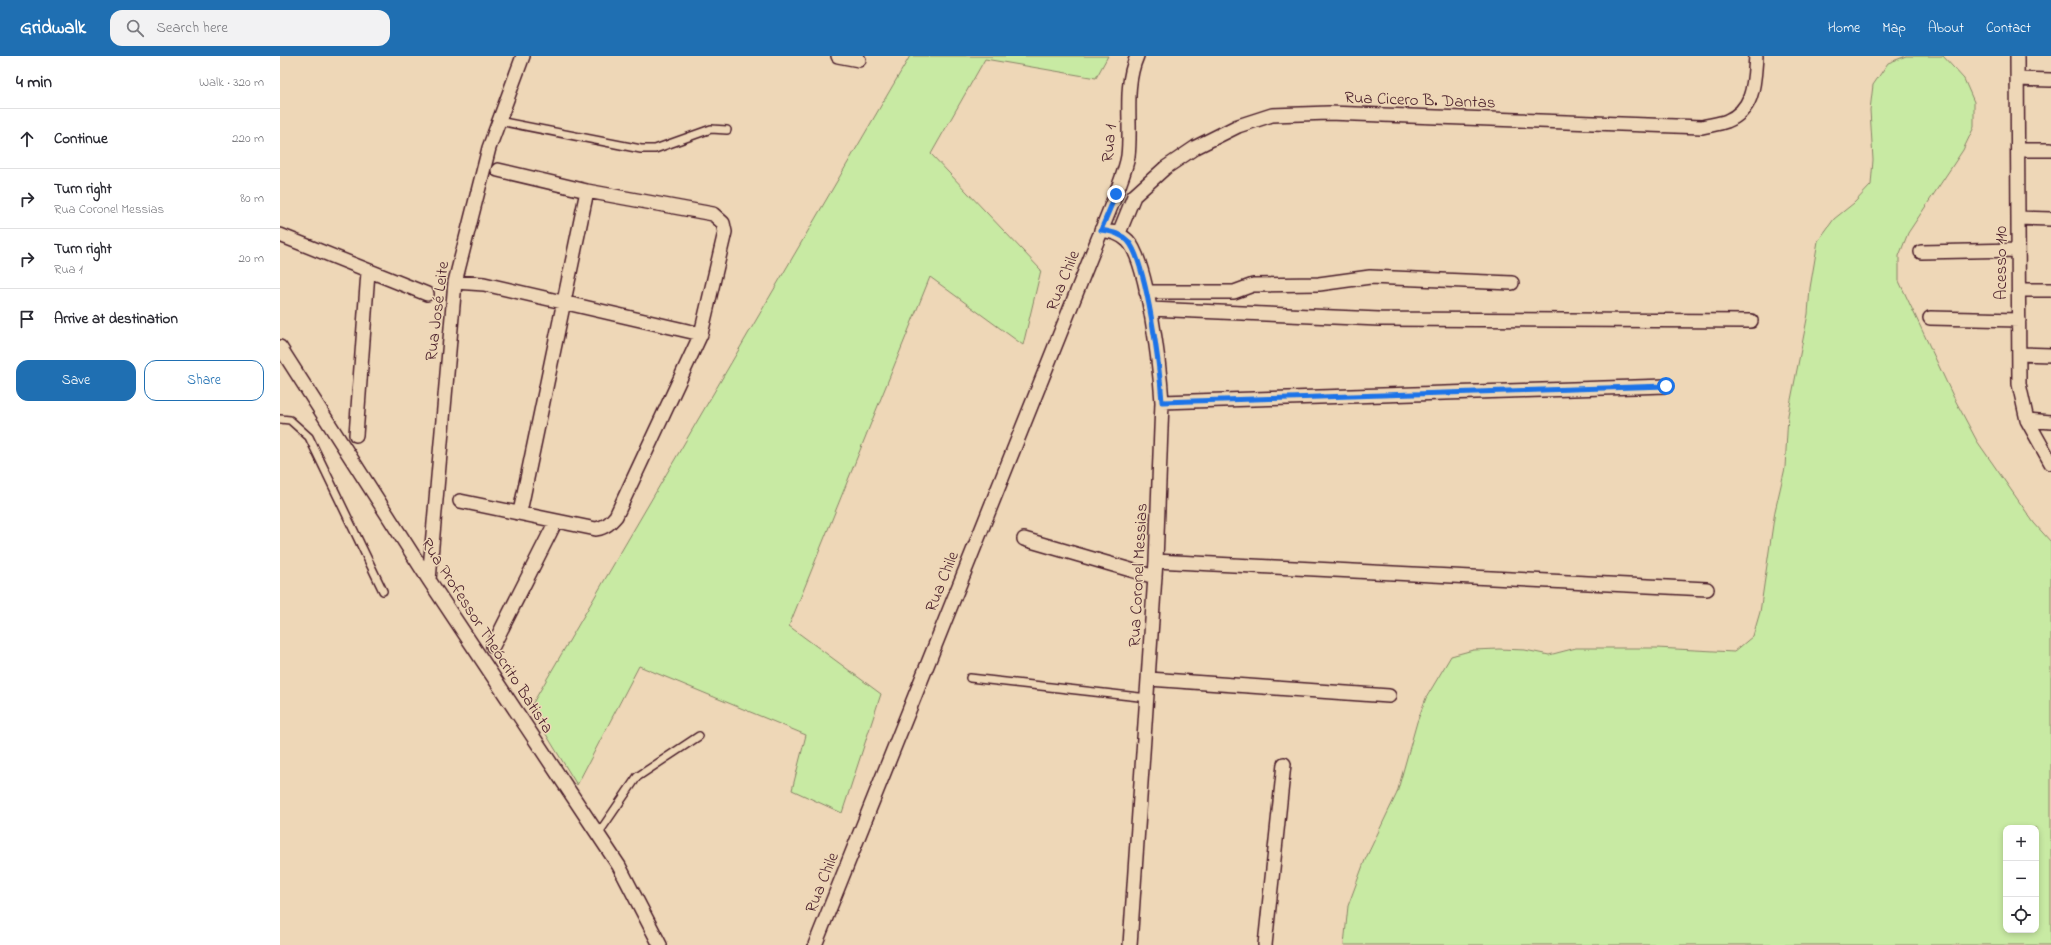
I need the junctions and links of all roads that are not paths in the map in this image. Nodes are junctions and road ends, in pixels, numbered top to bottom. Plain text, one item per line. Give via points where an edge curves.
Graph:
1 (523, 56) edge
2 (838, 56) edge
3 (1137, 56) edge
4 (1756, 56) edge
5 (2018, 56) edge
6 (859, 60) dead end
7 (2018, 79) junction
8 (2051, 80) edge
9 (499, 121) junction
10 (727, 130) dead end
11 (2018, 150) junction
12 (2051, 150) edge
13 (498, 170) dead end
14 (587, 191) junction
15 (2018, 218) junction
16 (2051, 219) edge
17 (1101, 230) junction
18 (1119, 233) junction
19 (280, 235) edge
20 (2018, 250) junction
21 (1921, 252) dead end
22 (368, 272) junction
23 (455, 282) junction
24 (1512, 283) dead end
25 (2018, 290) junction
26 (2051, 290) edge
27 (1146, 292) junction
28 (427, 294) dead end
29 (565, 302) junction
30 (1150, 309) junction
31 (1930, 318) dead end
32 (2018, 320) junction
33 (1751, 321) dead end
34 (701, 334) junction
35 (280, 347) edge
36 (2019, 354) junction
37 (2051, 355) edge
38 (1666, 386) dead end
39 (1162, 402) junction
40 (280, 419) edge
41 (2027, 420) junction
42 (2051, 422) edge
43 (356, 434) dead end
44 (2051, 463) edge
45 (460, 501) dead end
46 (520, 512) junction
47 (556, 521) junction
48 (1024, 538) dead end
49 (1156, 561) junction
50 (1155, 577) junction
51 (429, 580) junction
52 (1707, 589) dead end
53 (383, 591) dead end
54 (493, 646) dead end
55 (970, 678) dead end
56 (1149, 679) junction
57 (1389, 696) dead end
58 (1148, 698) junction
59 (699, 736) dead end
60 (1284, 764) dead end
61 (598, 834) junction
62 (660, 945) edge
63 (815, 945) edge
64 (1130, 945) edge
65 (1266, 945) edge

1 - 9 street, Rua José Leite
2 - 6 street
3 - 17 street, Rua 1 via 1132,68 1129,89 1128,157
4 - 18 street, Rua Cicero B. Dantas via 1753,92 1742,111 1727,121 1702,127 1329,113 1272,115 1238,126 1203,143 1165,168 1134,196
5 - 7 street, Acesso 110
7 - 8 street
7 - 11 street, Acesso 110
9 - 10 lane via 641,149 655,149 711,129
9 - 23 street, Rua José Leite via 489,148
11 - 12 street
11 - 15 street, Acesso 110
13 - 14 street
14 - 29 street
14 - 34 street via 713,214 723,223 725,232
15 - 16 street
15 - 20 street, Acesso 110
17 - 18 street
17 - 63 street, Rua Chile
18 - 27 street, Rua Coronel Messias via 1130,242 1139,260
19 - 22 street
20 - 21 street
20 - 25 street, Acesso 110
22 - 28 street
22 - 43 street
23 - 29 street via 484,284
23 - 51 street, Rua José Leite
24 - 27 street via 1370,277 1319,284 1253,285 1234,292
25 - 26 street
25 - 32 street, Acesso 110
27 - 30 street, Rua Coronel Messias
29 - 34 street
29 - 46 street
30 - 33 street via 1379,319
30 - 39 street, Rua Coronel Messias
31 - 32 street
32 - 36 street, Acesso 110
34 - 47 street via 616,516 604,528 596,529
35 - 51 street, Rua Professor Theócrito Batista
36 - 37 street
36 - 41 street, Acesso 110 via 2019,384
38 - 39 street
39 - 49 street, Rua Coronel Messias
40 - 53 lane via 290,420 309,437
41 - 42 street
41 - 44 street, Acesso 110
45 - 46 street
46 - 47 street
47 - 54 street
48 - 50 street
49 - 50 street, Rua Coronel Messias
49 - 52 street
50 - 56 street, Rua Coronel Messias
51 - 61 street, Rua Professor Theócrito Batista
55 - 58 lane
56 - 57 street
56 - 58 street, Rua Coronel Messias
58 - 64 street, Rua Coronel Messias
59 - 61 lane via 637,777
60 - 65 street
61 - 62 street, Rua Professor Theócrito Batista via 619,866

